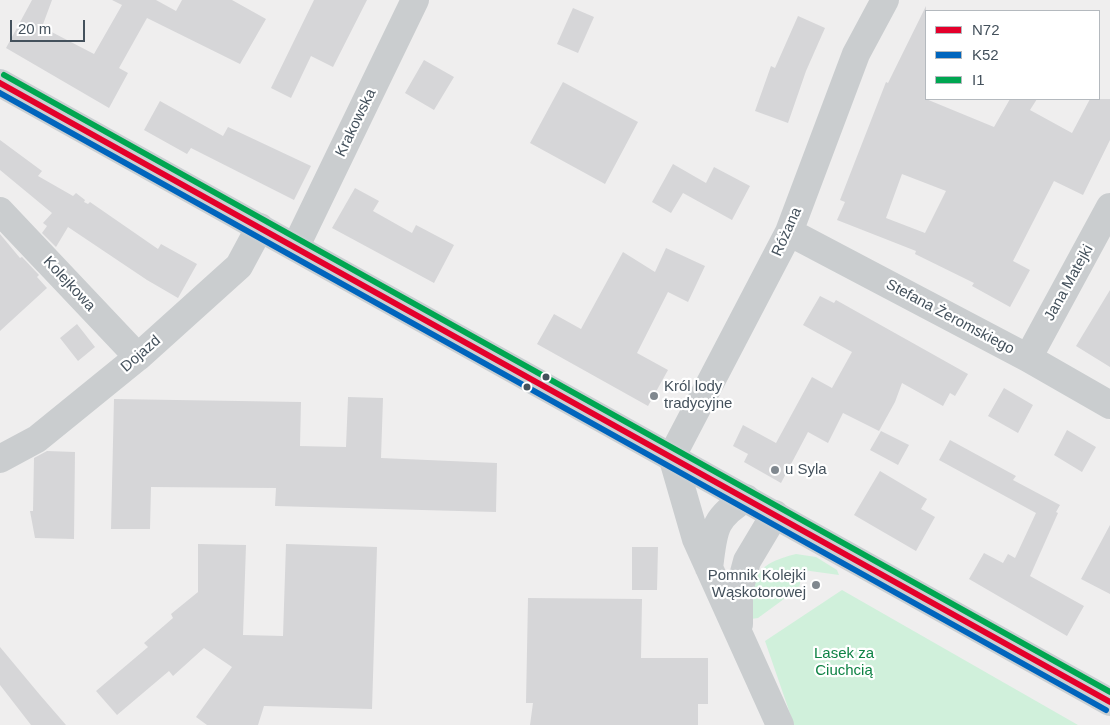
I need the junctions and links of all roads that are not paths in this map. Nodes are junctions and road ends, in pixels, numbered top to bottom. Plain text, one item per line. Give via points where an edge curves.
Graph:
1 (415, 0) edge
2 (885, 0) edge
3 (0, 83) edge
4 (1110, 207) edge
5 (0, 211) edge
6 (260, 227) junction
7 (789, 232) junction
8 (296, 246) junction
9 (138, 357) junction
10 (1028, 358) junction
11 (1110, 405) edge
12 (672, 456) junction
13 (0, 459) edge
14 (746, 498) junction
15 (775, 514) junction
16 (709, 568) junction
17 (739, 631) junction
18 (1110, 702) edge
19 (780, 725) edge

1 - 8 street, Krakowska
2 - 7 street, Różana via 856,54
3 - 6 main road
4 - 10 street, Jana Matejki
5 - 9 street, Kolejkowa
6 - 8 main road
6 - 9 street, Dojazd via 239,266
7 - 10 street, Stefana Żeromskiego
7 - 12 street, Różana
8 - 12 main road via 535,383
9 - 13 street, Dojazd via 37,438
10 - 11 street, Stefana Żeromskiego
12 - 14 main road
12 - 16 street via 696,539
14 - 15 main road
14 - 16 street via 730,509 715,527
15 - 17 street via 747,561 739,591
15 - 18 main road
16 - 17 street
17 - 19 street

